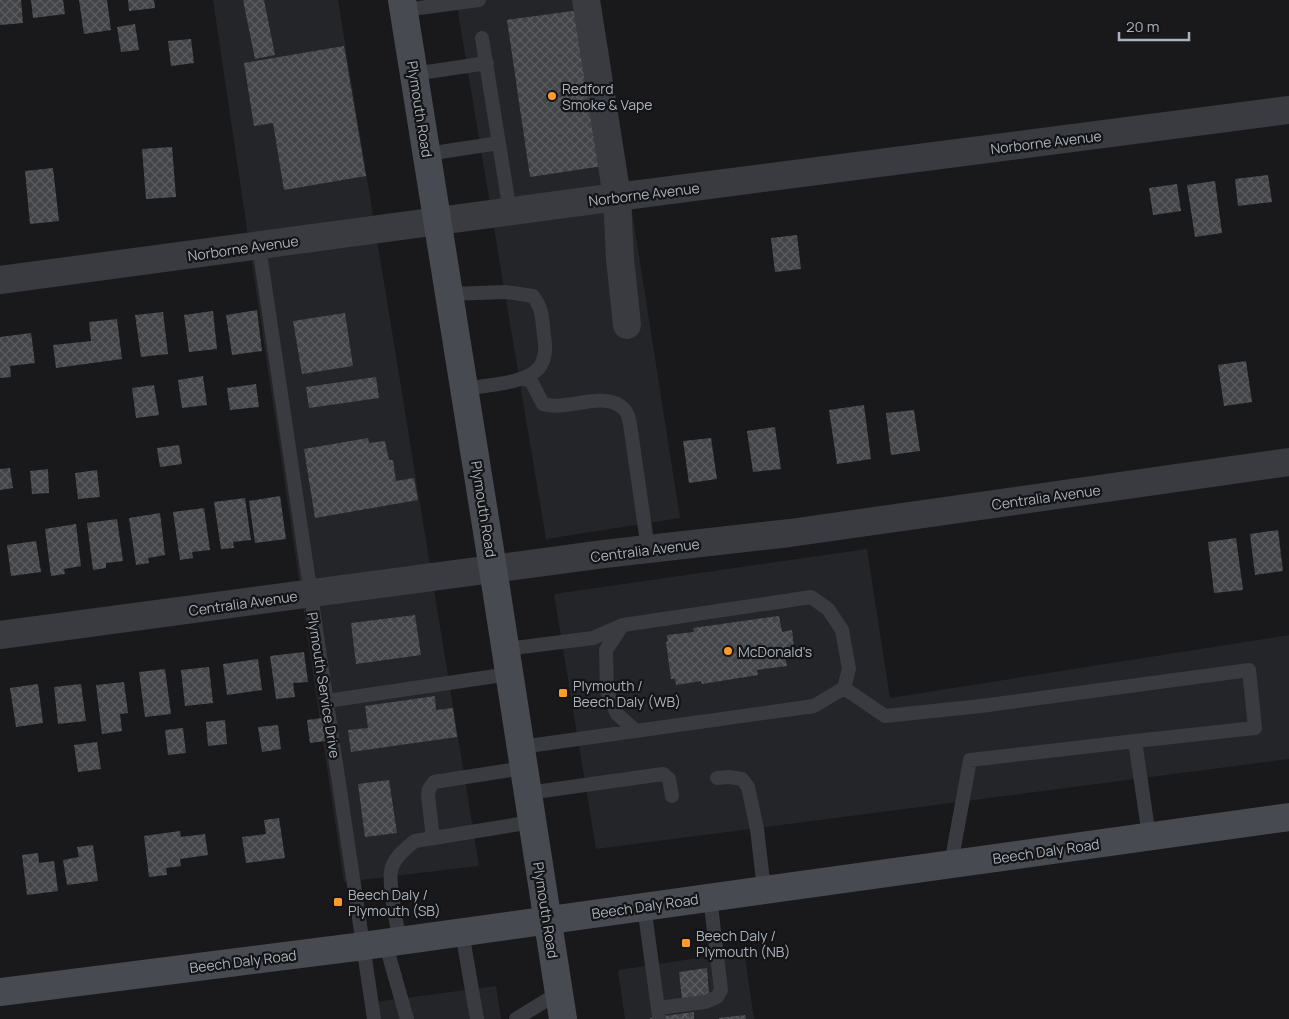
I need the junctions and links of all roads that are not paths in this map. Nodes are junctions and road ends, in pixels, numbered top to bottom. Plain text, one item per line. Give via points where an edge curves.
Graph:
1 (479, 0) edge
2 (586, 0) edge
3 (403, 5) edge
4 (482, 38) dead end
5 (487, 64) junction
6 (414, 74) junction
7 (1289, 110) edge
8 (499, 143) junction
9 (427, 154) junction
10 (616, 198) junction
11 (510, 212) junction
12 (438, 221) junction
13 (258, 246) junction
14 (0, 280) edge
15 (449, 294) junction
16 (627, 325) dead end
17 (524, 379) junction
18 (464, 389) junction
19 (1289, 462) edge
20 (648, 549) junction
21 (493, 569) junction
22 (311, 594) junction
23 (623, 625) junction
24 (0, 635) edge
25 (507, 662) junction
26 (844, 688) junction
27 (327, 701) junction
28 (636, 731) junction
29 (1135, 741) junction
30 (524, 769) junction
31 (717, 778) dead end
32 (672, 796) dead end
33 (1289, 817) edge
34 (532, 822) junction
35 (1149, 836) junction
36 (433, 838) junction
37 (951, 864) junction
38 (764, 889) junction
39 (710, 897) junction
40 (644, 906) junction
41 (547, 920) junction
42 (462, 932) junction
43 (383, 943) junction
44 (0, 992) edge
45 (558, 993) junction
46 (374, 1019) edge
47 (407, 1019) edge
48 (477, 1019) edge
49 (516, 1019) edge
50 (562, 1019) edge

1 - 3 lane
2 - 10 street
3 - 6 main road, Plymouth Road
4 - 5 lane
5 - 6 lane
5 - 8 lane
6 - 9 main road, Plymouth Road
7 - 10 street, Norborne Avenue
8 - 9 lane
8 - 11 lane
9 - 12 main road, Plymouth Road
10 - 11 street, Norborne Avenue
10 - 16 street
11 - 12 street, Norborne Avenue
12 - 13 street, Norborne Avenue
12 - 15 main road, Plymouth Road
13 - 14 street, Norborne Avenue
13 - 22 lane, Plymouth Service Drive
15 - 17 lane via 506,292 533,296 540,306 546,347 539,369
15 - 18 main road, Plymouth Road
17 - 18 lane
17 - 20 lane via 531,381 543,404 552,407 603,400 626,410
18 - 21 main road, Plymouth Road
19 - 20 street, Centralia Avenue via 790,533
20 - 21 street, Centralia Avenue
21 - 22 street, Centralia Avenue
21 - 25 main road, Plymouth Road
22 - 24 street, Centralia Avenue
22 - 27 lane, Plymouth Service Drive
23 - 25 lane via 593,638
23 - 26 lane via 811,597 828,609 842,630 849,669
23 - 28 lane via 606,650 606,691 617,714
25 - 27 lane
25 - 30 main road, Plymouth Road
26 - 28 lane via 814,706
26 - 29 lane via 885,716 1249,670 1255,728
27 - 43 lane, Plymouth Service Drive
28 - 30 lane
29 - 35 lane
29 - 37 lane via 970,760
30 - 32 lane via 663,774 669,779
30 - 34 main road, Plymouth Road
30 - 36 lane via 434,782 428,795
31 - 38 lane via 742,779 748,787
33 - 35 main road, Beech Daly Road
34 - 36 lane
34 - 41 main road, Plymouth Road
35 - 37 main road, Beech Daly Road
36 - 43 lane via 415,841 402,851 392,868
37 - 38 main road, Beech Daly Road
38 - 39 main road, Beech Daly Road
39 - 40 main road, Beech Daly Road
39 - 40 lane via 721,990 717,997 705,1002 659,1012
40 - 41 main road, Beech Daly Road
41 - 42 main road, Beech Daly Road
41 - 45 main road, Plymouth Road
42 - 43 main road, Beech Daly Road
42 - 48 lane
43 - 44 main road, Beech Daly Road
43 - 46 lane
43 - 47 lane
45 - 49 lane
45 - 50 main road, Plymouth Road

